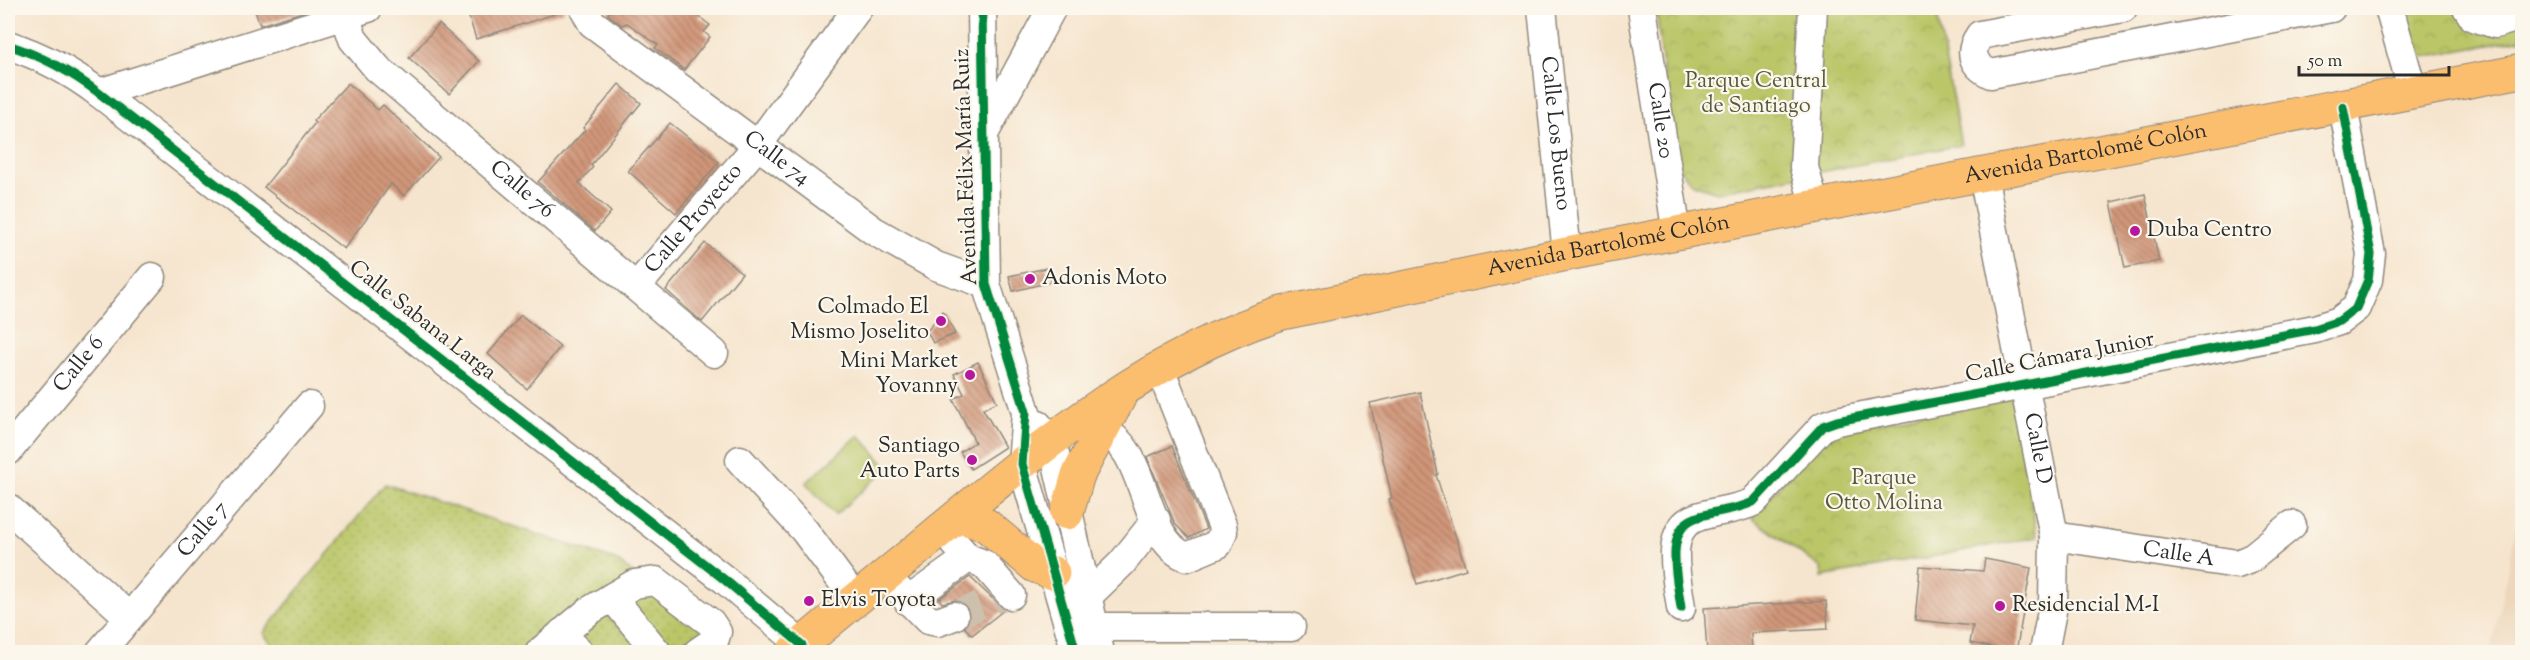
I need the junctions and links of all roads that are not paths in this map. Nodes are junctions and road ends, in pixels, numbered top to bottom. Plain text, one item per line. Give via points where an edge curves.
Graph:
1 (584, 8) edge
2 (858, 8) edge
3 (982, 8) edge
4 (1052, 8) edge
5 (1642, 8) edge
6 (1792, 8) edge
7 (1814, 8) edge
8 (2123, 8) edge
9 (2331, 8) edge
10 (2389, 8) edge
11 (2467, 8) edge
12 (1536, 9) edge
13 (356, 11) edge
14 (2523, 16) edge
15 (1811, 36) junction
16 (8, 45) edge
17 (2523, 71) edge
18 (2413, 92) junction
19 (99, 93) junction
20 (2343, 107) junction
21 (984, 134) junction
22 (757, 146) junction
23 (1983, 175) junction
24 (1815, 207) junction
25 (1677, 234) junction
26 (1568, 254) junction
27 (152, 277) dead end
28 (986, 284) junction
29 (637, 286) junction
30 (714, 352) dead end
31 (1159, 366) junction
32 (2023, 384) junction
33 (1120, 392) junction
34 (309, 406) dead end
35 (1026, 412) junction
36 (1101, 431) junction
37 (1052, 441) junction
38 (8, 452) edge
39 (740, 460) dead end
40 (1022, 464) junction
41 (8, 508) edge
42 (1067, 513) junction
43 (1156, 520) junction
44 (950, 523) junction
45 (2292, 525) dead end
46 (2054, 536) junction
47 (968, 558) junction
48 (884, 575) junction
49 (1055, 579) junction
50 (612, 597) junction
51 (1087, 597) junction
52 (856, 600) junction
53 (908, 601) junction
54 (1681, 608) dead end
55 (954, 616) tunnel mouth
56 (129, 617) junction
57 (1291, 627) dead end
58 (1097, 640) edge
59 (570, 643) edge
60 (797, 649) edge
61 (100, 652) edge
62 (540, 652) edge
63 (657, 652) edge
64 (698, 652) edge
65 (1076, 652) edge
66 (2044, 652) edge

1 - 22 street, Calle 74 via 592,23
2 - 22 street, Calle Proyecto
3 - 21 street, Avenida Félix María Ruiz
4 - 21 street
5 - 25 street, Calle 20
6 - 15 street
7 - 15 street
8 - 9 street via 1980,35 1972,46 1973,59 1980,69 1991,74
10 - 18 street
11 - 14 street via 2473,17 2494,24
12 - 26 street, Calle Los Bueno
13 - 19 street
13 - 29 street, Calle 76 via 353,39 377,68
15 - 24 street via 1804,166
16 - 19 street, Calle Sabana Larga via 40,56
17 - 18 main road, Avenida Bartolomé Colón
18 - 20 main road, Avenida Bartolomé Colón
19 - 60 street, Calle Sabana Larga via 725,580
20 - 23 main road, Avenida Bartolomé Colón
20 - 32 street, Calle Cámara Junior via 2372,254 2368,280 2356,308 2339,321 2315,328
21 - 28 street, Avenida Félix María Ruiz
22 - 28 street, Calle 74 via 874,231 936,266
22 - 29 street, Calle Proyecto
23 - 24 main road, Avenida Bartolomé Colón
23 - 32 street, Calle D
24 - 25 main road, Avenida Bartolomé Colón
25 - 26 main road, Avenida Bartolomé Colón
26 - 31 main road, Avenida Bartolomé Colón via 1282,314 1232,331
27 - 38 street, Calle 6
28 - 35 street, Avenida Félix María Ruiz
29 - 30 street, Calle 76
31 - 33 main road, Avenida Bartolomé Colón
31 - 43 street via 1222,525 1221,539 1218,544 1187,557 1171,549
32 - 46 street, Calle D
32 - 54 street, Calle Cámara Junior via 1823,426 1753,502 1695,518 1680,529 1675,545
33 - 36 main road
33 - 37 main road, Avenida Bartolomé Colón
34 - 56 street, Calle 7
35 - 37 street, Avenida Félix María Ruiz
35 - 40 street, Avenida Félix María Ruiz
36 - 42 main road via 1074,485
36 - 43 street via 1115,438 1126,453
37 - 40 main road, Avenida Bartolomé Colón
37 - 42 street
39 - 52 street via 804,530
40 - 44 main road, Avenida Bartolomé Colón
40 - 49 street
41 - 56 street
42 - 51 street
43 - 51 street via 1122,563
44 - 47 street
44 - 48 main road, Avenida Bartolomé Colón
44 - 49 main road via 986,525
45 - 46 street, Calle A via 2250,559 2237,564
46 - 66 street, Calle D via 2053,606
47 - 49 street via 984,564 1006,596
47 - 53 street
48 - 52 main road, Avenida Bartolomé Colón
48 - 53 street
49 - 65 street
50 - 59 street via 589,611
50 - 63 street
50 - 64 street via 634,584 656,581 711,623 717,632 714,641
51 - 58 street
52 - 60 main road, Avenida Bartolomé Colón
53 - 55 street via 934,622
56 - 61 street, Calle 7
57 - 58 street
59 - 62 street

